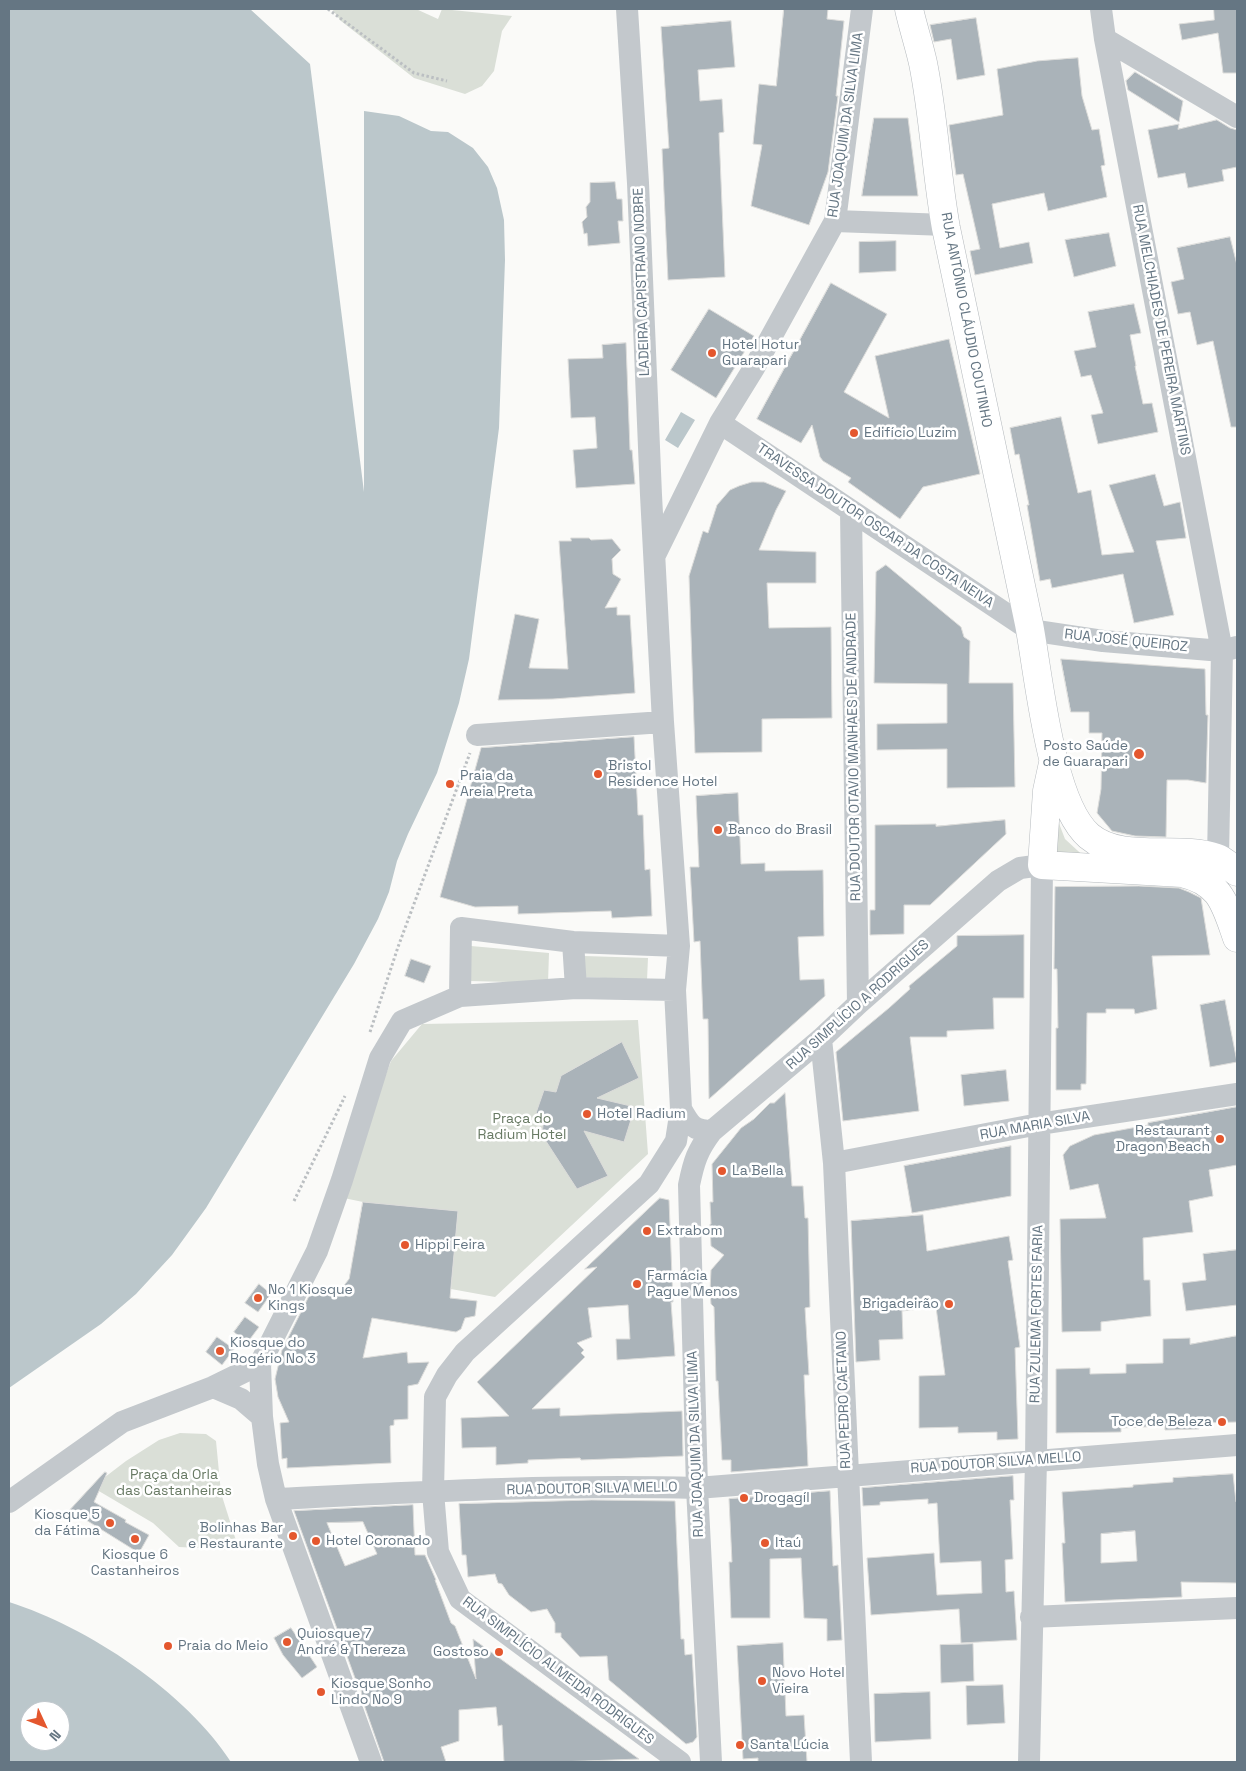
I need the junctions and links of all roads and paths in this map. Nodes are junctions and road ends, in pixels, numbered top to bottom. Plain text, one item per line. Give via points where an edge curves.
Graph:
1 (328, 9) edge
2 (627, 9) edge
3 (862, 9) edge
4 (909, 9) edge
5 (1101, 9) edge
6 (1105, 39) junction
7 (447, 81) dead end
8 (1237, 117) edge
9 (835, 221) junction
10 (946, 225) junction
11 (720, 423) junction
12 (850, 510) junction
13 (655, 556) junction
14 (1030, 630) junction
15 (1230, 649) edge
16 (663, 722) junction
17 (477, 735) joint
18 (1053, 761) junction
19 (1042, 865) junction
20 (1228, 865) edge
21 (1237, 938) edge
22 (573, 942) junction
23 (679, 946) junction
24 (576, 988) junction
25 (676, 990) junction
26 (460, 996) junction
27 (858, 1004) junction
28 (368, 1036) dead end
29 (821, 1039) junction
30 (348, 1089) dead end
31 (1237, 1094) edge
32 (681, 1109) junction
33 (1039, 1124) junction
34 (712, 1131) junction
35 (834, 1163) junction
36 (649, 1184) junction
37 (689, 1185) junction
38 (294, 1201) dead end
39 (260, 1364) junction
40 (213, 1387) junction
41 (262, 1417) junction
42 (1237, 1445) edge
43 (1036, 1460) junction
44 (847, 1475) junction
45 (697, 1488) junction
46 (433, 1492) junction
47 (276, 1499) junction
48 (9, 1502) edge
49 (1237, 1608) edge
50 (1031, 1616) junction
51 (372, 1762) edge
52 (680, 1762) edge
53 (711, 1762) edge
54 (861, 1762) edge
55 (1029, 1762) edge

1 - 7 path via 414,73
2 - 13 street, LADEIRA CAPISTRANO NOBRE
3 - 9 street, RUA JOAQUIM DA SILVA LIMA
4 - 10 main road, RUA ANTÔNIO CLÁUDIO COUTINHO via 923,63
5 - 6 street, RUA MELCHIADES DE PEREIRA MARTINS
6 - 8 street
6 - 15 street, RUA MELCHIADES DE PEREIRA MARTINS
9 - 10 street
9 - 11 street, RUA JOAQUIM DA SILVA LIMA via 759,360
10 - 14 main road, RUA ANTÔNIO CLÁUDIO COUTINHO
11 - 12 street, TRAVESSA DOUTOR OSCAR DA COSTA NEIVA
11 - 13 street, RUA JOAQUIM DA SILVA LIMA
12 - 14 street, TRAVESSA DOUTOR OSCAR DA COSTA NEIVA
12 - 27 street, RUA DOUTOR OTAVIO MANHAES DE ANDRADE
13 - 16 street, RUA JOAQUIM DA SILVA LIMA
14 - 15 street, RUA JOSÉ QUEIROZ via 1103,641
14 - 18 main road, RUA ANTÔNIO CLÁUDIO COUTINHO
15 - 20 street, RUA MELCHIADES DE PEREIRA MARTINS
16 - 17 street
16 - 23 street, RUA JOAQUIM DA SILVA LIMA
17 - 28 path
18 - 19 main road
18 - 20 main road via 1076,820 1088,835 1100,843 1118,850 1193,853
19 - 21 main road via 1192,875 1218,894
19 - 27 street, RUA SIMPLÍCIO A RODRIGUES via 1020,868 998,881
19 - 33 street, RUA ZULEMA FORTES FARIA
22 - 23 street
22 - 24 street
22 - 26 street via 461,928
23 - 25 street, RUA JOAQUIM DA SILVA LIMA
24 - 25 street
24 - 26 street
25 - 32 street, RUA JOAQUIM DA SILVA LIMA
26 - 39 street via 402,1021 380,1058 317,1251
27 - 29 street, RUA SIMPLÍCIO A RODRIGUES
29 - 34 street, RUA SIMPLÍCIO A RODRIGUES
29 - 35 street, RUA PEDRO CAETANO
30 - 38 path
31 - 33 street, RUA MARIA SILVA
32 - 34 street via 689,1124 700,1131
32 - 36 street, RUA JOAQUIM DA SILVA LIMA via 676,1141
33 - 35 street, RUA MARIA SILVA
33 - 43 street, RUA ZULEMA FORTES FARIA
34 - 37 street, RUA JOAQUIM DA SILVA LIMA via 695,1159
35 - 44 street, RUA PEDRO CAETANO
36 - 37 street via 669,1174 679,1175
36 - 46 street, RUA SIMPLÍCIO ALMEIDA RODRIGUES via 465,1352 447,1375 435,1397
37 - 45 street, RUA JOAQUIM DA SILVA LIMA
39 - 40 street
39 - 41 street
40 - 41 street via 241,1399
40 - 48 street via 122,1422
41 - 47 street
42 - 43 street, RUA DOUTOR SILVA MELLO
43 - 44 street, RUA DOUTOR SILVA MELLO
43 - 50 street, RUA ZULEMA FORTES FARIA
44 - 45 street, RUA DOUTOR SILVA MELLO
44 - 54 street, RUA PEDRO CAETANO
45 - 46 street, RUA DOUTOR SILVA MELLO via 649,1486
45 - 53 street, RUA JOAQUIM DA SILVA LIMA
46 - 47 street, RUA DOUTOR SILVA MELLO
46 - 52 street, RUA SIMPLÍCIO ALMEIDA RODRIGUES via 438,1552 460,1599
47 - 51 street
49 - 50 street
50 - 55 street, RUA ZULEMA FORTES FARIA

